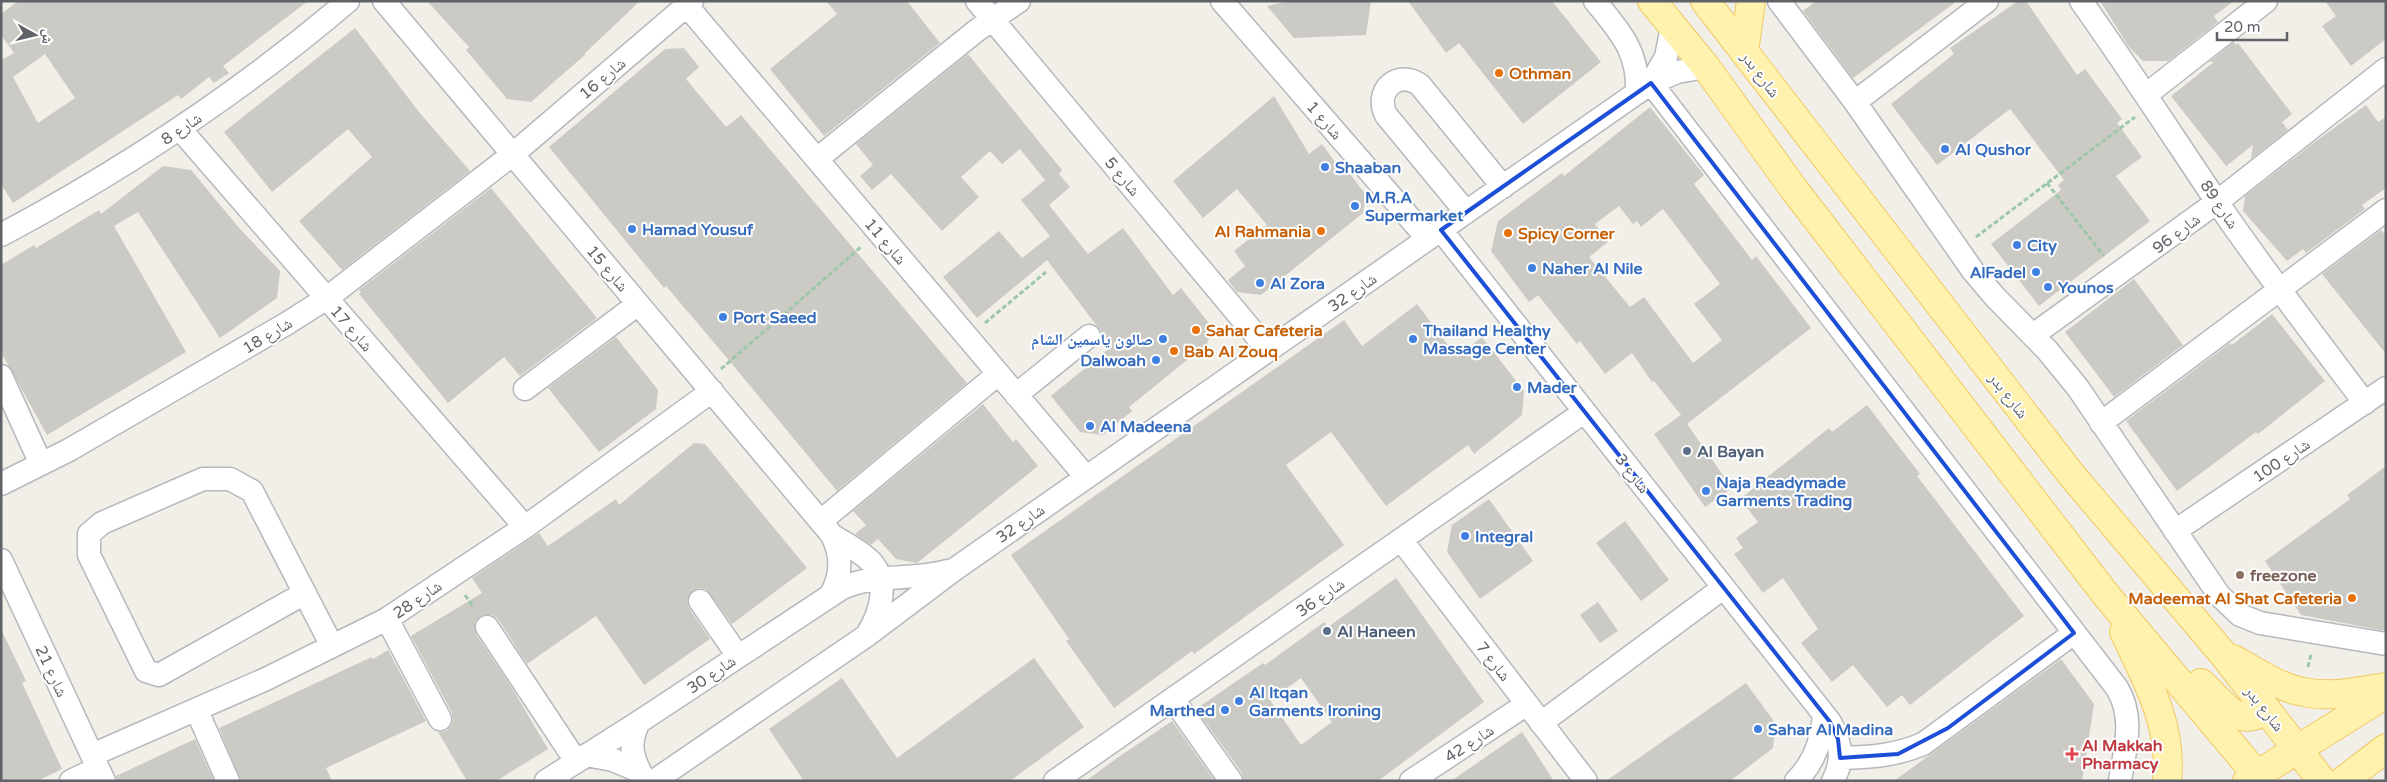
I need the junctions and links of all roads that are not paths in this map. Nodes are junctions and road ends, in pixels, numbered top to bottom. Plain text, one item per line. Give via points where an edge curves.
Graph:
1 (348, 1) edge
2 (384, 1) edge
3 (977, 1) edge
4 (1019, 1) edge
5 (1222, 1) edge
6 (1595, 1) edge
7 (1652, 1) edge
8 (1705, 1) edge
9 (1751, 1) edge
10 (1779, 1) edge
11 (1987, 1) edge
12 (2081, 1) edge
13 (2266, 1) edge
14 (690, 3) edge
15 (992, 19) junction
16 (1672, 27) junction
17 (1744, 52) junction
18 (1706, 68) junction
19 (2386, 69) edge
20 (1644, 88) junction
21 (2150, 99) junction
22 (1855, 102) junction
23 (180, 129) junction
24 (512, 155) junction
25 (817, 159) junction
26 (1503, 187) junction
27 (2217, 202) junction
28 (2386, 210) edge
29 (1466, 212) junction
30 (1, 235) edge
31 (1434, 235) junction
32 (2278, 289) junction
33 (327, 298) junction
34 (638, 304) junction
35 (2033, 335) junction
36 (1089, 336) dead end
37 (1268, 350) junction
38 (998, 374) junction
39 (1, 376) edge
40 (708, 387) junction
41 (2386, 388) edge
42 (525, 389) dead end
43 (1016, 395) junction
44 (2365, 403) junction
45 (1584, 412) junction
46 (2102, 423) junction
47 (42, 464) junction
48 (1086, 477) junction
49 (1, 484) edge
50 (525, 527) junction
51 (827, 528) junction
52 (2175, 531) junction
53 (1402, 541) junction
54 (1, 560) edge
55 (955, 569) junction
56 (880, 577) junction
57 (1723, 588) junction
58 (305, 593) junction
59 (831, 595) junction
60 (2106, 595) junction
61 (700, 601) dead end
62 (10, 603) edge
63 (387, 619) junction
64 (487, 627) road end
65 (2074, 633) junction
66 (866, 636) junction
67 (2386, 644) edge
68 (332, 646) junction
69 (2223, 654) junction
70 (738, 656) junction
71 (2166, 667) junction
72 (2386, 688) edge
73 (2386, 694) edge
74 (1173, 699) junction
75 (1527, 704) junction
76 (2267, 710) junction
77 (197, 711) junction
78 (1824, 715) junction
79 (440, 719) dead end
80 (639, 722) junction
81 (1541, 723) junction
82 (2386, 748) edge
83 (2296, 749) junction
84 (581, 758) junction
85 (1840, 758) junction
86 (98, 768) edge
87 (646, 777) edge
88 (2255, 779) edge
89 (71, 781) edge
90 (228, 781) edge
91 (546, 781) edge
92 (1055, 781) edge
93 (1231, 781) edge
94 (1411, 781) edge
95 (1586, 781) edge
96 (1796, 781) edge
97 (1832, 781) edge
98 (2120, 781) edge
99 (2167, 781) edge
100 (2322, 781) edge
101 (2343, 781) edge

1 - 23 street, شارع 8 via 277,59
2 - 24 street, شارع 15
3 - 15 street, شارع 5
4 - 15 street
5 - 31 street, شارع 1
6 - 20 street via 1626,41
7 - 16 main road
8 - 17 main road, شارع بدر
9 - 17 main road
10 - 22 street
11 - 22 street
12 - 21 street, شارع 89
13 - 21 street
14 - 24 street, شارع 16
14 - 25 street, شارع 11
15 - 25 street
15 - 37 street, شارع 5
16 - 18 main road
16 - 20 street, شارع 32 via 1666,57
17 - 69 main road, شارع بدر via 2070,473
18 - 20 street, شارع 32 via 1677,72
18 - 60 main road via 1799,196
19 - 27 street, شارع 96
20 - 26 street, شارع 32
20 - 65 street
21 - 27 street, شارع 89
22 - 35 street via 1958,250 1995,297
23 - 30 street, شارع 8 via 116,171
23 - 33 street, شارع 17
24 - 33 street, شارع 18
24 - 34 street, شارع 15
25 - 38 street, شارع 11
26 - 29 street, شارع 32
26 - 29 street via 1420,85 1407,79 1392,82 1383,94 1386,115
27 - 32 street, شارع 89
27 - 35 street, شارع 96
28 - 32 street
29 - 31 street, شارع 32
31 - 37 street, شارع 32
31 - 45 street, شارع 3
32 - 44 street, شارع 89
32 - 46 street
33 - 47 street, شارع 18
33 - 50 street, شارع 17
34 - 40 street, شارع 15
34 - 42 street
35 - 46 street via 2078,388
36 - 43 street
37 - 48 street, شارع 32
38 - 43 street, شارع 11
38 - 51 street
39 - 47 street
40 - 50 street, شارع 28
40 - 51 street, شارع 15
41 - 44 street, شارع 100
43 - 48 street, شارع 11
44 - 52 street, شارع 100
45 - 53 street, شارع 36
45 - 57 street, شارع 3
46 - 52 street
47 - 49 street, شارع 18
48 - 55 street, شارع 32
50 - 63 street, شارع 28
51 - 56 street, شارع 15 via 868,559
51 - 59 street, شارع 15 via 837,545 840,569
52 - 67 street via 2219,595 2240,615 2260,624
53 - 74 street, شارع 36
53 - 75 street, شارع 7
54 - 62 street, شارع 21
55 - 56 street, شارع 32 via 918,577
55 - 66 street, شارع 32
56 - 59 street, شارع 30 via 854,582
56 - 66 street via 879,608
57 - 78 street, شارع 3
57 - 81 street
58 - 58 street via 252,491 230,479 203,479 102,523 89,534 89,555 146,671 159,675
58 - 68 street
59 - 70 street, شارع 30
60 - 71 main road
60 - 99 main road via 2160,710 2168,748
61 - 70 street
62 - 86 street, شارع 21
63 - 68 street, شارع 28
63 - 79 street
64 - 84 street
65 - 85 street via 1923,744 1898,754
65 - 98 street via 2117,688 2126,707 2129,727
66 - 87 street
68 - 77 street, شارع 28
69 - 72 main road via 2267,678 2303,692 2334,694
69 - 76 main road, شارع بدر
70 - 80 street, شارع 30
71 - 76 main road via 2197,680 2236,716 2257,716
71 - 88 main road
73 - 83 main road
74 - 92 street, شارع 36
74 - 93 street
75 - 81 street, شارع 7
75 - 94 street, شارع 42
76 - 83 main road, شارع بدر
77 - 86 street, شارع 28
77 - 90 street
78 - 85 street, شارع 3 via 1838,740
78 - 96 street via 1815,754
80 - 84 street, شارع 30
80 - 87 street via 632,741 634,762
81 - 95 street, شارع 7
82 - 101 main road
83 - 88 main road
83 - 100 main road, شارع بدر
84 - 87 street via 613,760
84 - 91 street, شارع 30
85 - 97 street
86 - 89 street, شارع 28

